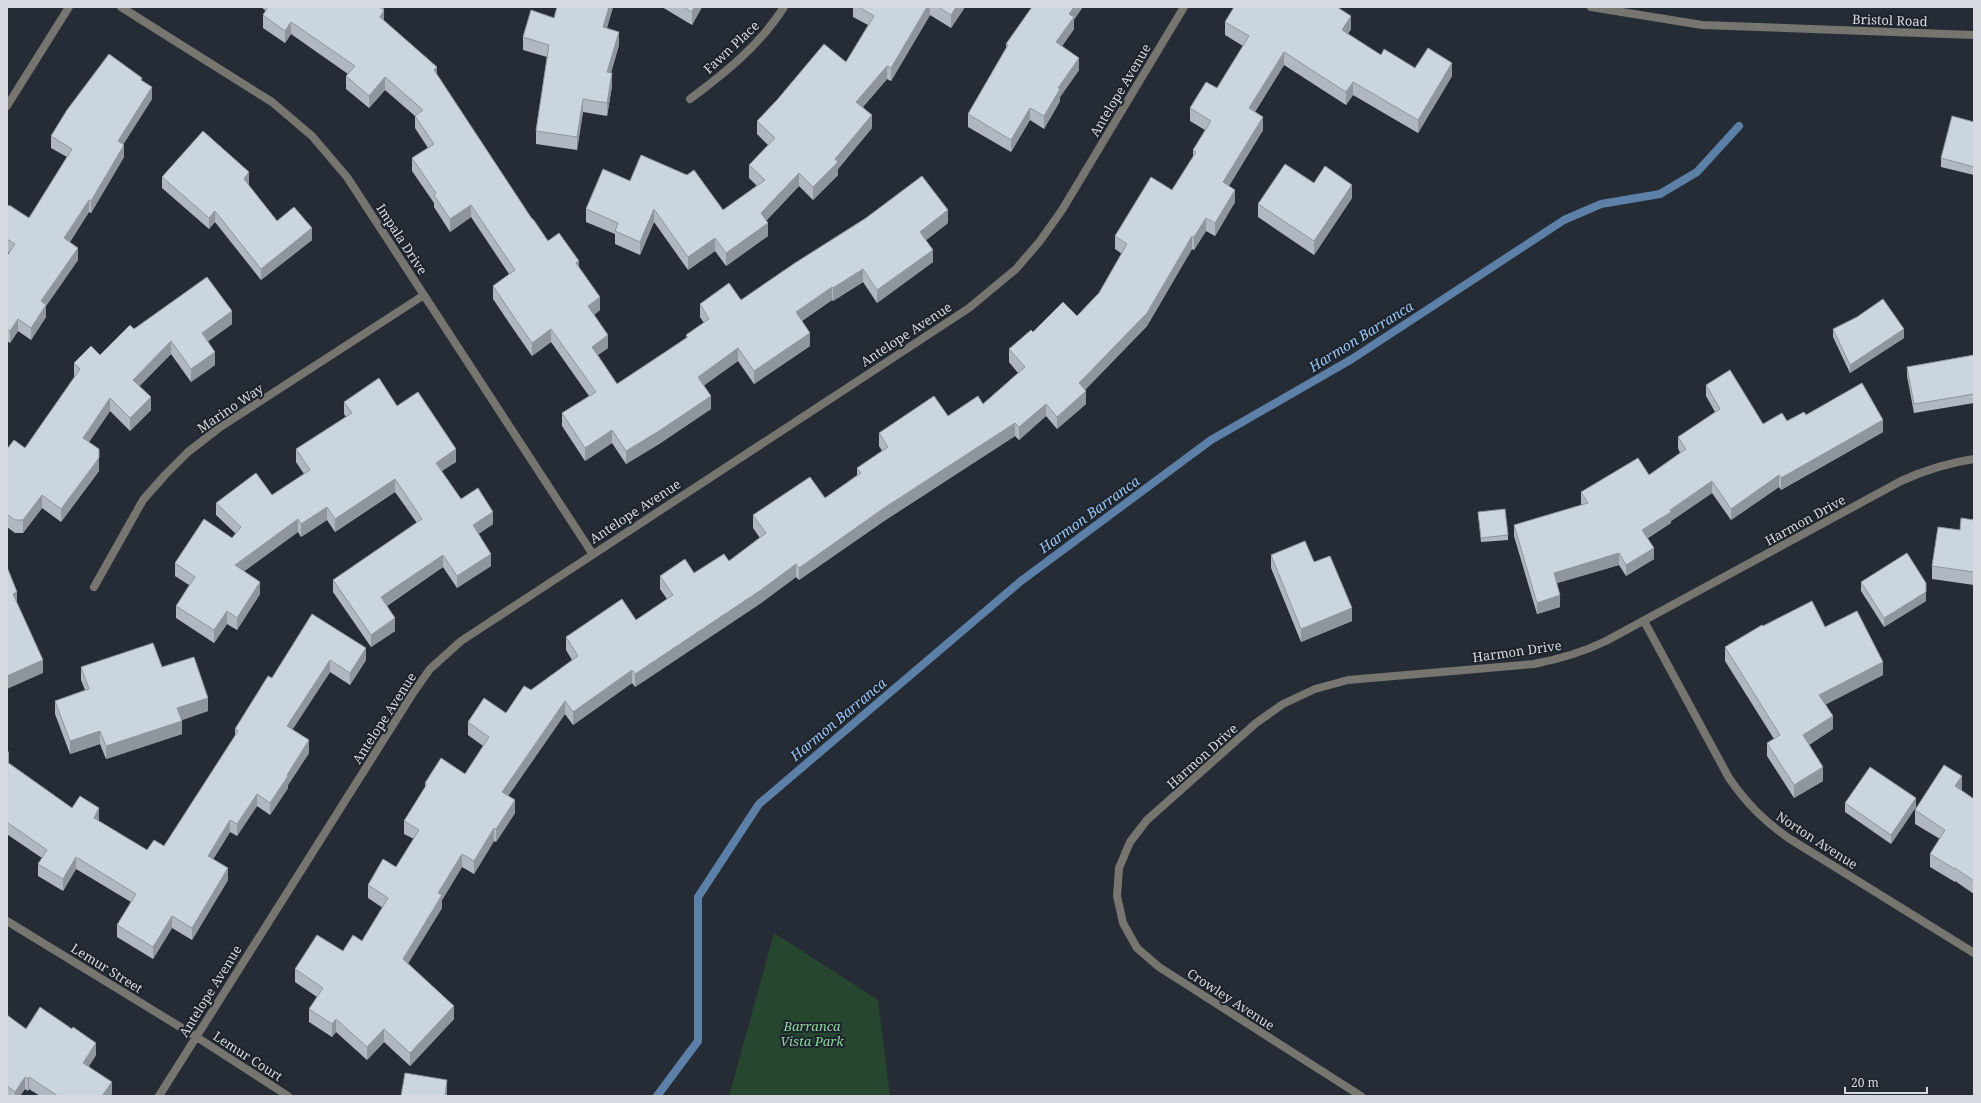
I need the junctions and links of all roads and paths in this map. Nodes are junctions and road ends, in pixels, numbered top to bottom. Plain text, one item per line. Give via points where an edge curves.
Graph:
1 (69, 7) edge
2 (121, 7) edge
3 (784, 7) edge
4 (1184, 7) edge
5 (1590, 7) edge
6 (1974, 35) edge
7 (690, 100) dead end
8 (7, 106) edge
9 (424, 295) junction
10 (1974, 459) edge
11 (592, 554) junction
12 (94, 587) dead end
13 (1644, 621) junction
14 (1117, 896) joint
15 (7, 921) edge
16 (1974, 953) edge
17 (195, 1036) junction
18 (159, 1096) edge
19 (288, 1096) edge
20 (1361, 1096) edge

1 - 8 street
2 - 9 street, Impala Drive via 272,102 312,136 347,177
3 - 7 street, Fawn Place via 769,28 740,59
4 - 11 street, Antelope Avenue via 1062,210 1016,269 969,308
5 - 6 street, Bristol Road via 1702,25
9 - 11 street, Impala Drive
9 - 12 street, Marino Way via 219,428 188,452 143,500
10 - 13 street, Harmon Drive via 1924,470 1900,481
11 - 17 street, Antelope Avenue via 461,641 430,670 408,700
13 - 14 street, Harmon Drive via 1606,642 1558,660 1348,680 1315,689 1283,704 1256,723 1147,820 1130,842 1119,868
13 - 16 street, Norton Avenue via 1729,778 1746,802 1790,839
14 - 20 street, Crowley Avenue via 1123,923 1137,948 1159,967
15 - 17 street, Lemur Street
17 - 18 street, Antelope Avenue
17 - 19 street, Lemur Court

